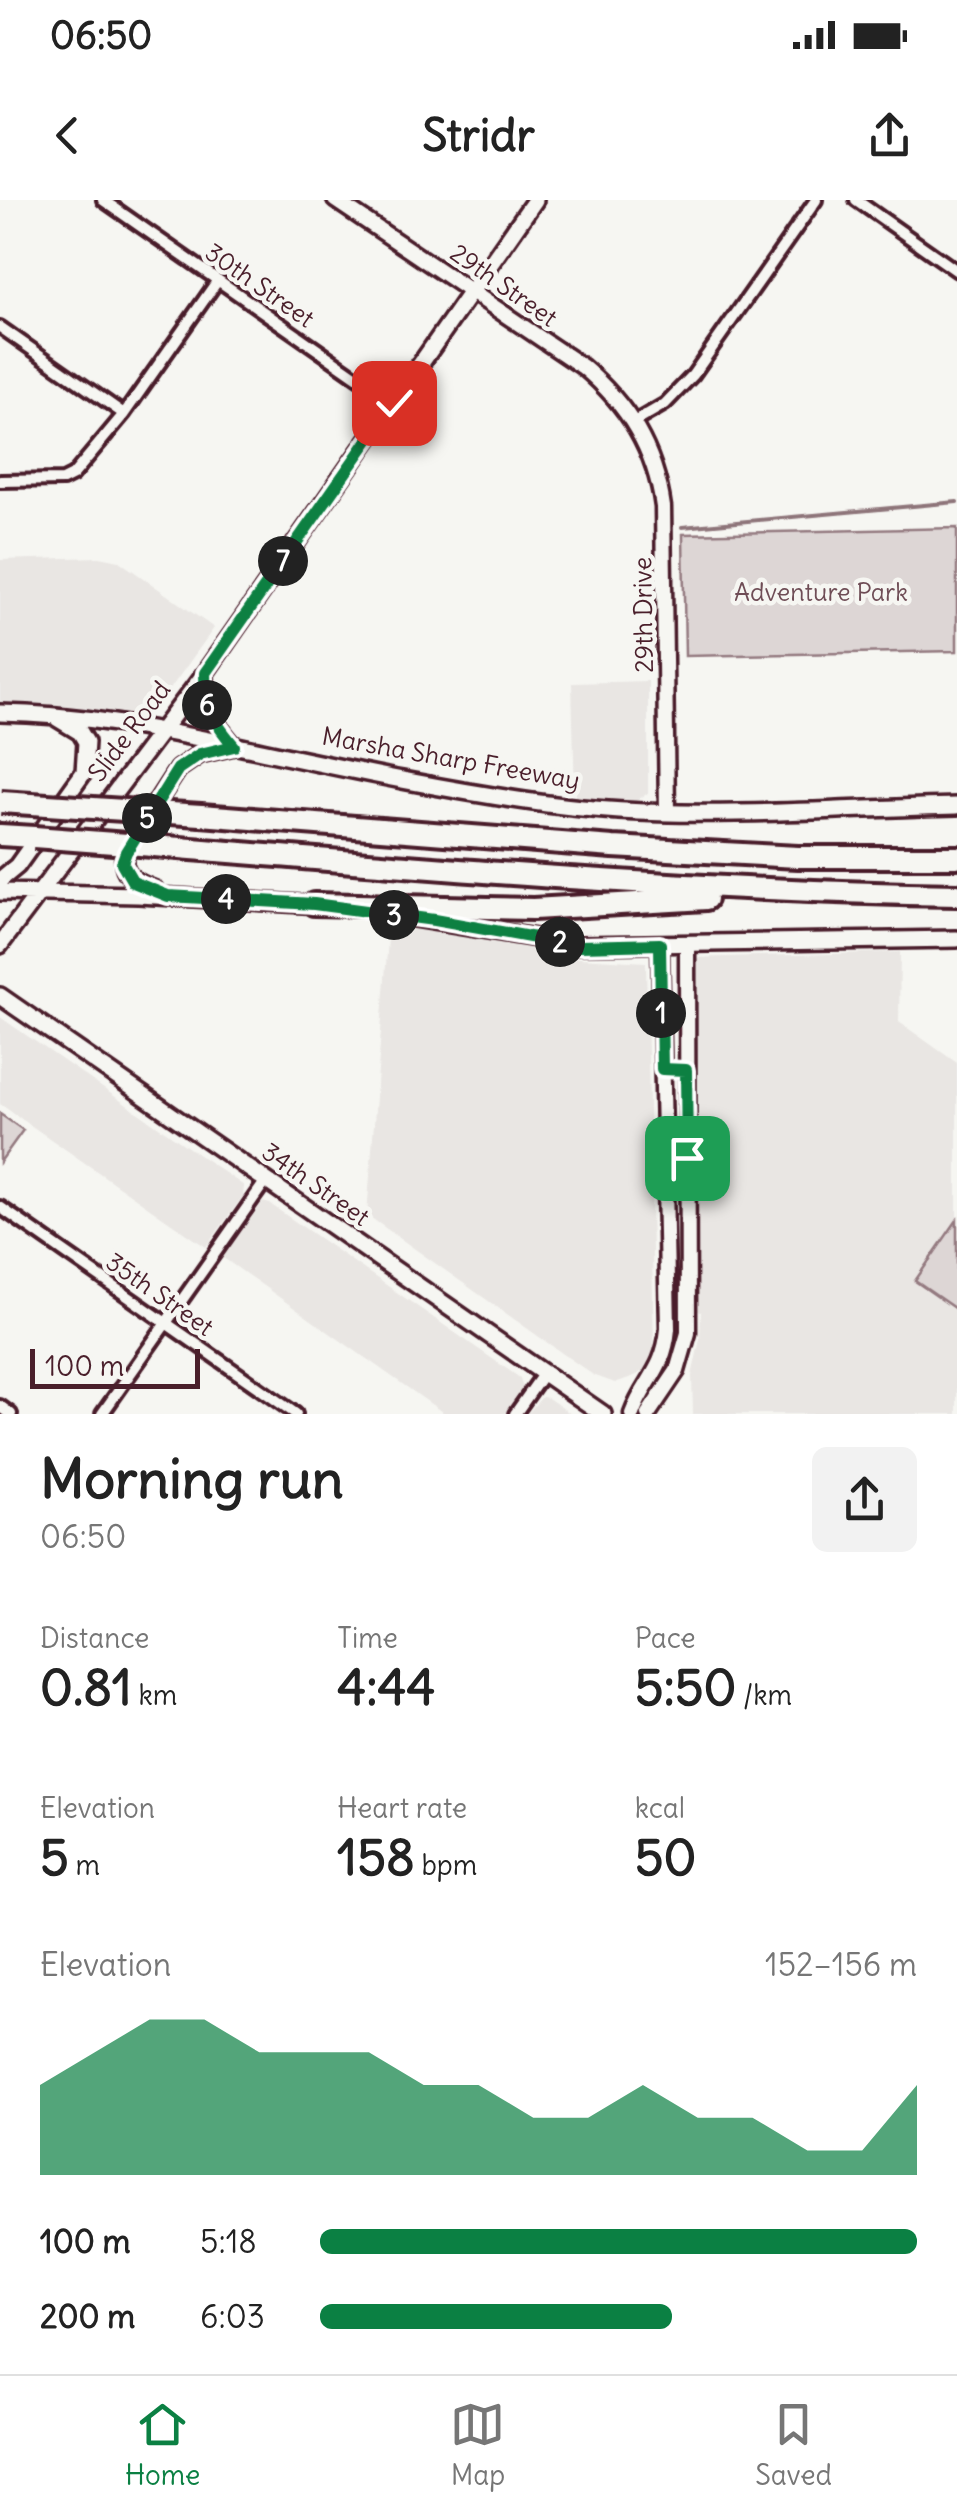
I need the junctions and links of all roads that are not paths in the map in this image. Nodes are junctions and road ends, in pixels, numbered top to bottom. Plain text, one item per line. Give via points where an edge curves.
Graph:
1 (103, 200) edge
2 (335, 200) edge
3 (535, 200) edge
4 (816, 200) edge
5 (856, 200) edge
6 (957, 271) edge
7 (218, 280) junction
8 (472, 290) junction
9 (0, 327) edge
10 (394, 403) junction
11 (124, 414) junction
12 (634, 422) junction
13 (0, 481) edge
14 (205, 673) junction
15 (0, 713) edge
16 (48, 714) junction
17 (162, 729) junction
18 (234, 746) junction
19 (0, 802) edge
20 (957, 806) edge
21 (667, 812) junction
22 (0, 835) edge
23 (957, 857) edge
24 (0, 880) edge
25 (38, 891) junction
26 (0, 892) edge
27 (803, 893) junction
28 (168, 896) junction
29 (957, 896) edge
30 (314, 904) junction
31 (957, 939) edge
32 (0, 944) edge
33 (660, 944) junction
34 (688, 944) junction
35 (0, 996) edge
36 (662, 1069) junction
37 (686, 1070) junction
38 (267, 1180) junction
39 (0, 1207) edge
40 (166, 1323) junction
41 (544, 1373) junction
42 (0, 1406) edge
43 (11, 1414) edge
44 (102, 1414) edge
45 (296, 1414) edge
46 (515, 1414) edge
47 (603, 1414) edge
48 (632, 1414) edge
49 (648, 1414) edge

1 - 7 street, 30th Street
2 - 8 street, 29th Street
3 - 8 main road, Slide Road
4 - 12 street via 693,375 666,404
5 - 6 street
7 - 10 street, 30th Street
7 - 11 street
8 - 10 main road, Slide Road
8 - 12 street, 29th Street via 583,367
9 - 11 street
10 - 14 main road, Slide Road
11 - 13 street via 73,475
12 - 21 street, 29th Drive via 662,507
14 - 17 main road, Slide Road
14 - 18 main road via 212,719
15 - 16 main road, Marsha Sharp Freeway
16 - 17 main road, Marsha Sharp Freeway
16 - 24 main road via 80,732 84,772
17 - 18 main road, Marsha Sharp Freeway
17 - 25 main road, Slide Road
18 - 21 main road, Marsha Sharp Freeway via 552,805
18 - 28 main road via 200,754 178,769 126,852 122,863 133,882
19 - 23 highway, bridge via 613,847
20 - 21 main road, Marsha Sharp Freeway
22 - 27 highway, bridge
25 - 26 main road
25 - 28 main road
25 - 32 main road, Slide Road
27 - 29 highway
27 - 30 highway via 533,909
28 - 30 main road
30 - 33 main road via 580,946
31 - 34 main road
33 - 34 main road
33 - 36 street
34 - 37 street
35 - 38 main road, 34th Street
36 - 37 street
36 - 48 street via 668,1329 657,1371
37 - 49 street via 688,1333 677,1371
38 - 40 street
38 - 41 main road, 34th Street
39 - 40 street, 35th Street
40 - 44 street
40 - 45 street, 35th Street
41 - 46 street
41 - 47 main road, 34th Street
42 - 43 street

